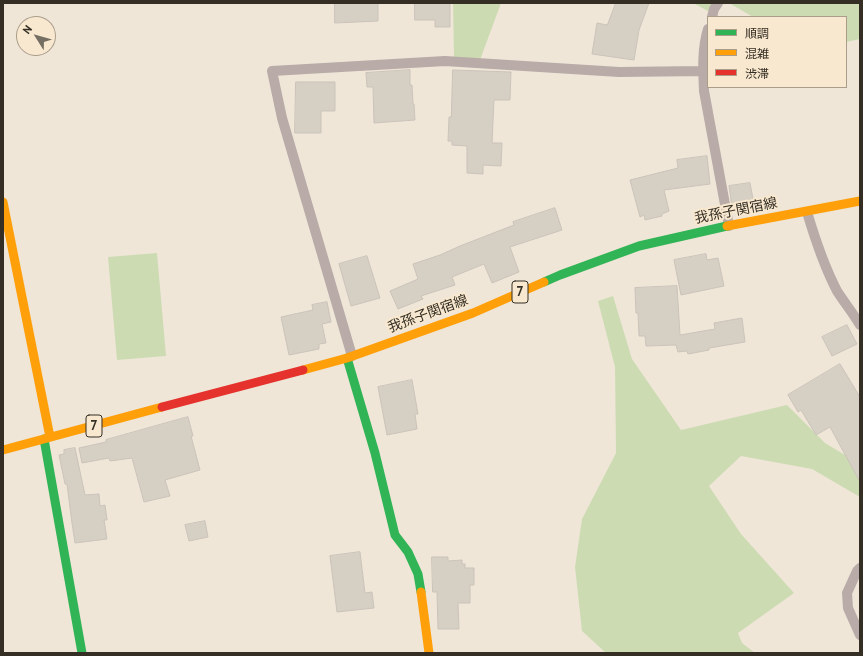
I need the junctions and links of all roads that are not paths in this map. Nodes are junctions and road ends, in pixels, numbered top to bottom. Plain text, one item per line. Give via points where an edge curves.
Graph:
1 (718, 3) edge
2 (712, 16) edge
3 (707, 32) edge
4 (703, 72) junction
5 (860, 201) edge
6 (3, 202) edge
7 (807, 212) junction
8 (729, 226) junction
9 (860, 325) edge
10 (349, 357) junction
11 (47, 438) junction
12 (3, 450) edge
13 (860, 568) edge
14 (860, 635) edge
15 (82, 653) edge
16 (429, 653) edge

1 - 2 lane
3 - 4 lane
4 - 8 lane via 704,90
4 - 10 lane via 619,72 445,62 272,71 282,118
5 - 7 main road, 我孫子関宿線 / 7
6 - 11 main road
7 - 8 main road, 我孫子関宿線 / 7
7 - 9 lane via 823,261 838,291
8 - 10 main road, 我孫子関宿線 / 7 via 639,246 560,275 473,312
10 - 11 main road, 我孫子関宿線 / 7
10 - 16 main road via 395,535 408,552 418,574
11 - 12 main road, 我孫子関宿線 / 7
11 - 15 main road
13 - 14 lane via 847,593 848,608

